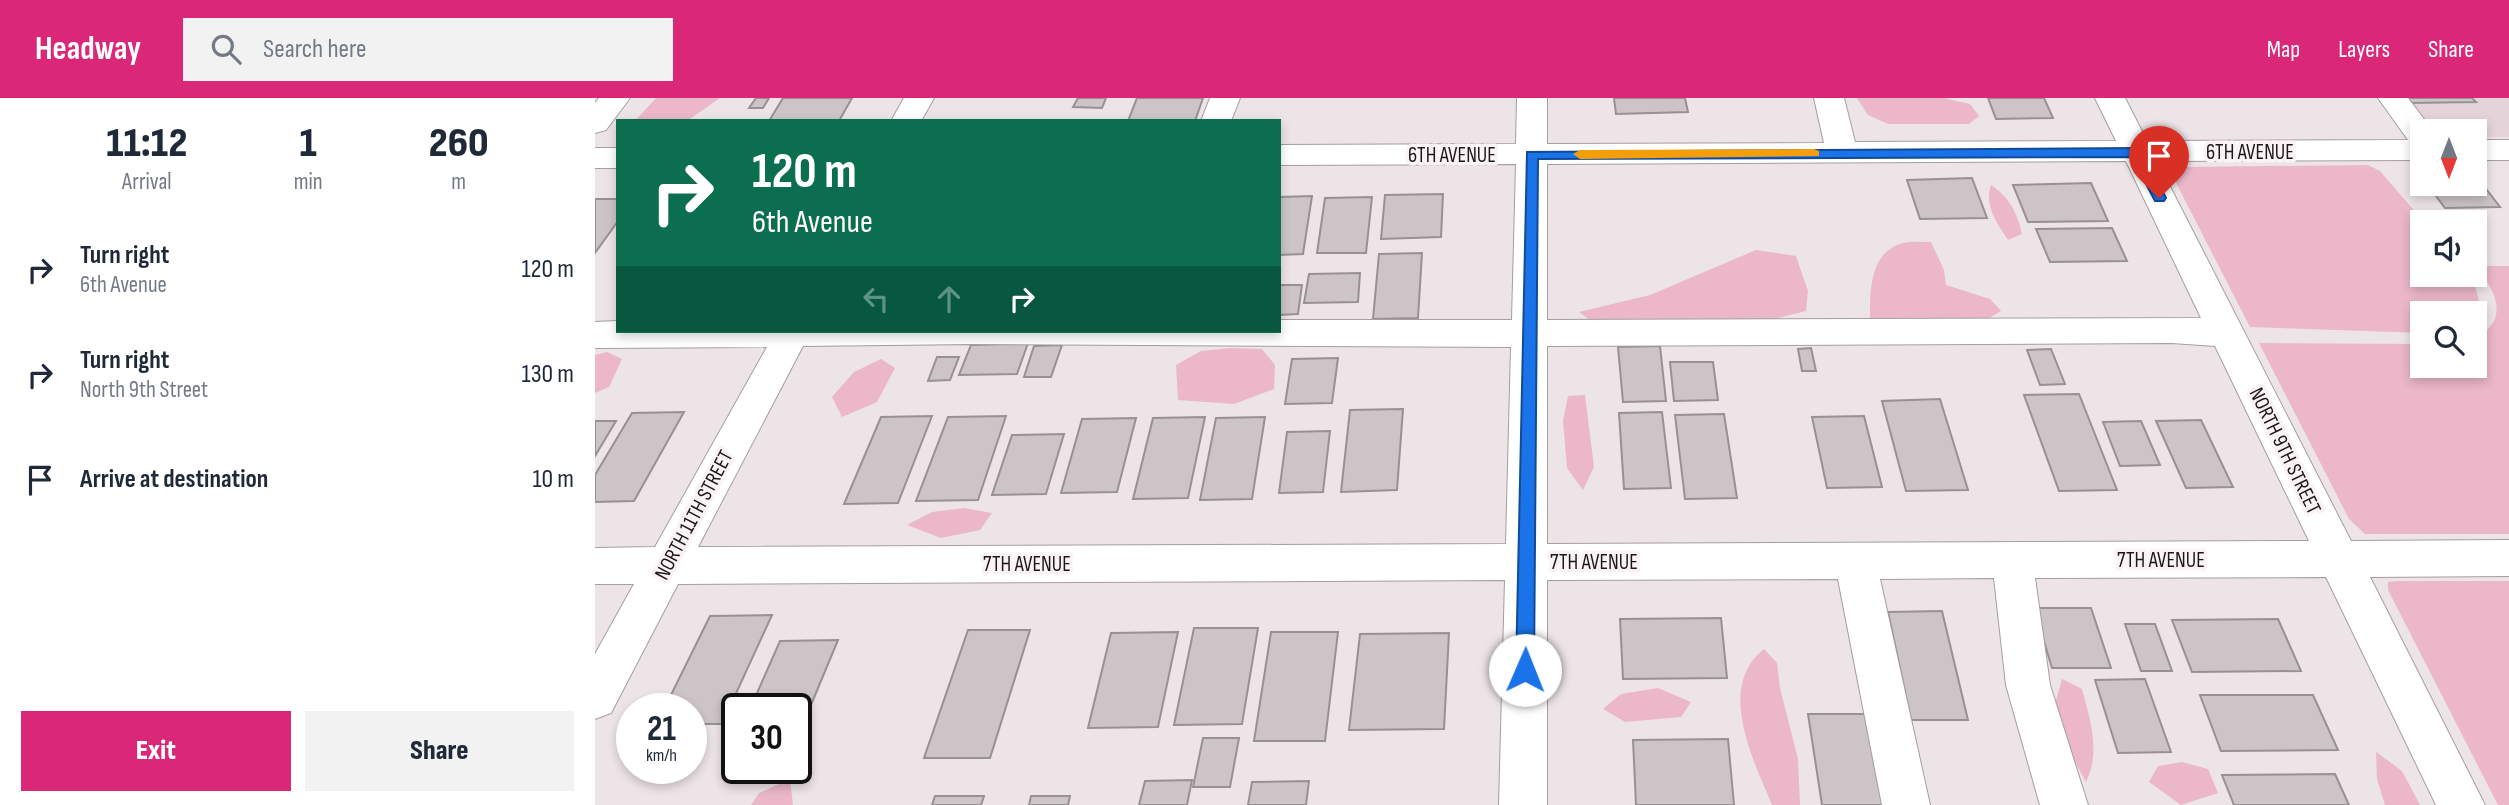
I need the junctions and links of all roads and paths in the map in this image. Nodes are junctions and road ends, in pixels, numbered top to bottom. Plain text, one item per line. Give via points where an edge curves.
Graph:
1 (615, 98) edge
2 (919, 98) edge
3 (1225, 98) edge
4 (1532, 98) edge
5 (1829, 98) edge
6 (2110, 98) edge
7 (2393, 98) edge
8 (907, 119) edge
9 (1217, 119) edge
10 (2410, 121) edge
11 (595, 123) edge
12 (2509, 149) edge
13 (2410, 150) edge
14 (2487, 150) edge
15 (2137, 152) junction
16 (1842, 153) junction
17 (1281, 155) edge
18 (1532, 155) junction
19 (595, 158) edge
20 (616, 158) edge
21 (1530, 331) junction
22 (792, 333) edge
23 (1218, 333) edge
24 (2227, 333) junction
25 (595, 335) edge
26 (2509, 558) edge
27 (2339, 559) junction
28 (2010, 560) junction
29 (1855, 561) junction
30 (1527, 562) junction
31 (595, 566) edge
32 (667, 566) junction
33 (595, 698) edge
34 (1524, 805) edge
35 (1906, 805) edge
36 (2064, 805) edge
37 (2461, 805) edge

1 - 11 street
2 - 8 street
3 - 9 street
4 - 18 street
5 - 16 street
6 - 15 street, NORTH 9TH STREET
7 - 10 street
12 - 14 street
13 - 15 street, 6TH AVENUE
15 - 16 street, 6TH AVENUE
15 - 24 street, NORTH 9TH STREET
16 - 18 street, 6TH AVENUE
17 - 18 street, 6TH AVENUE
18 - 21 street
19 - 20 street
21 - 23 street
21 - 24 street
21 - 30 street
22 - 25 street
22 - 32 street, NORTH 11TH STREET
24 - 27 street, NORTH 9TH STREET
26 - 27 street, 7TH AVENUE
27 - 28 street, 7TH AVENUE
27 - 37 street, NORTH 9TH STREET
28 - 29 street, 7TH AVENUE
28 - 36 street via 2028,685
29 - 30 street, 7TH AVENUE
29 - 35 street
30 - 32 street, 7TH AVENUE
30 - 34 street
31 - 32 street, 7TH AVENUE
32 - 33 street, NORTH 11TH STREET

